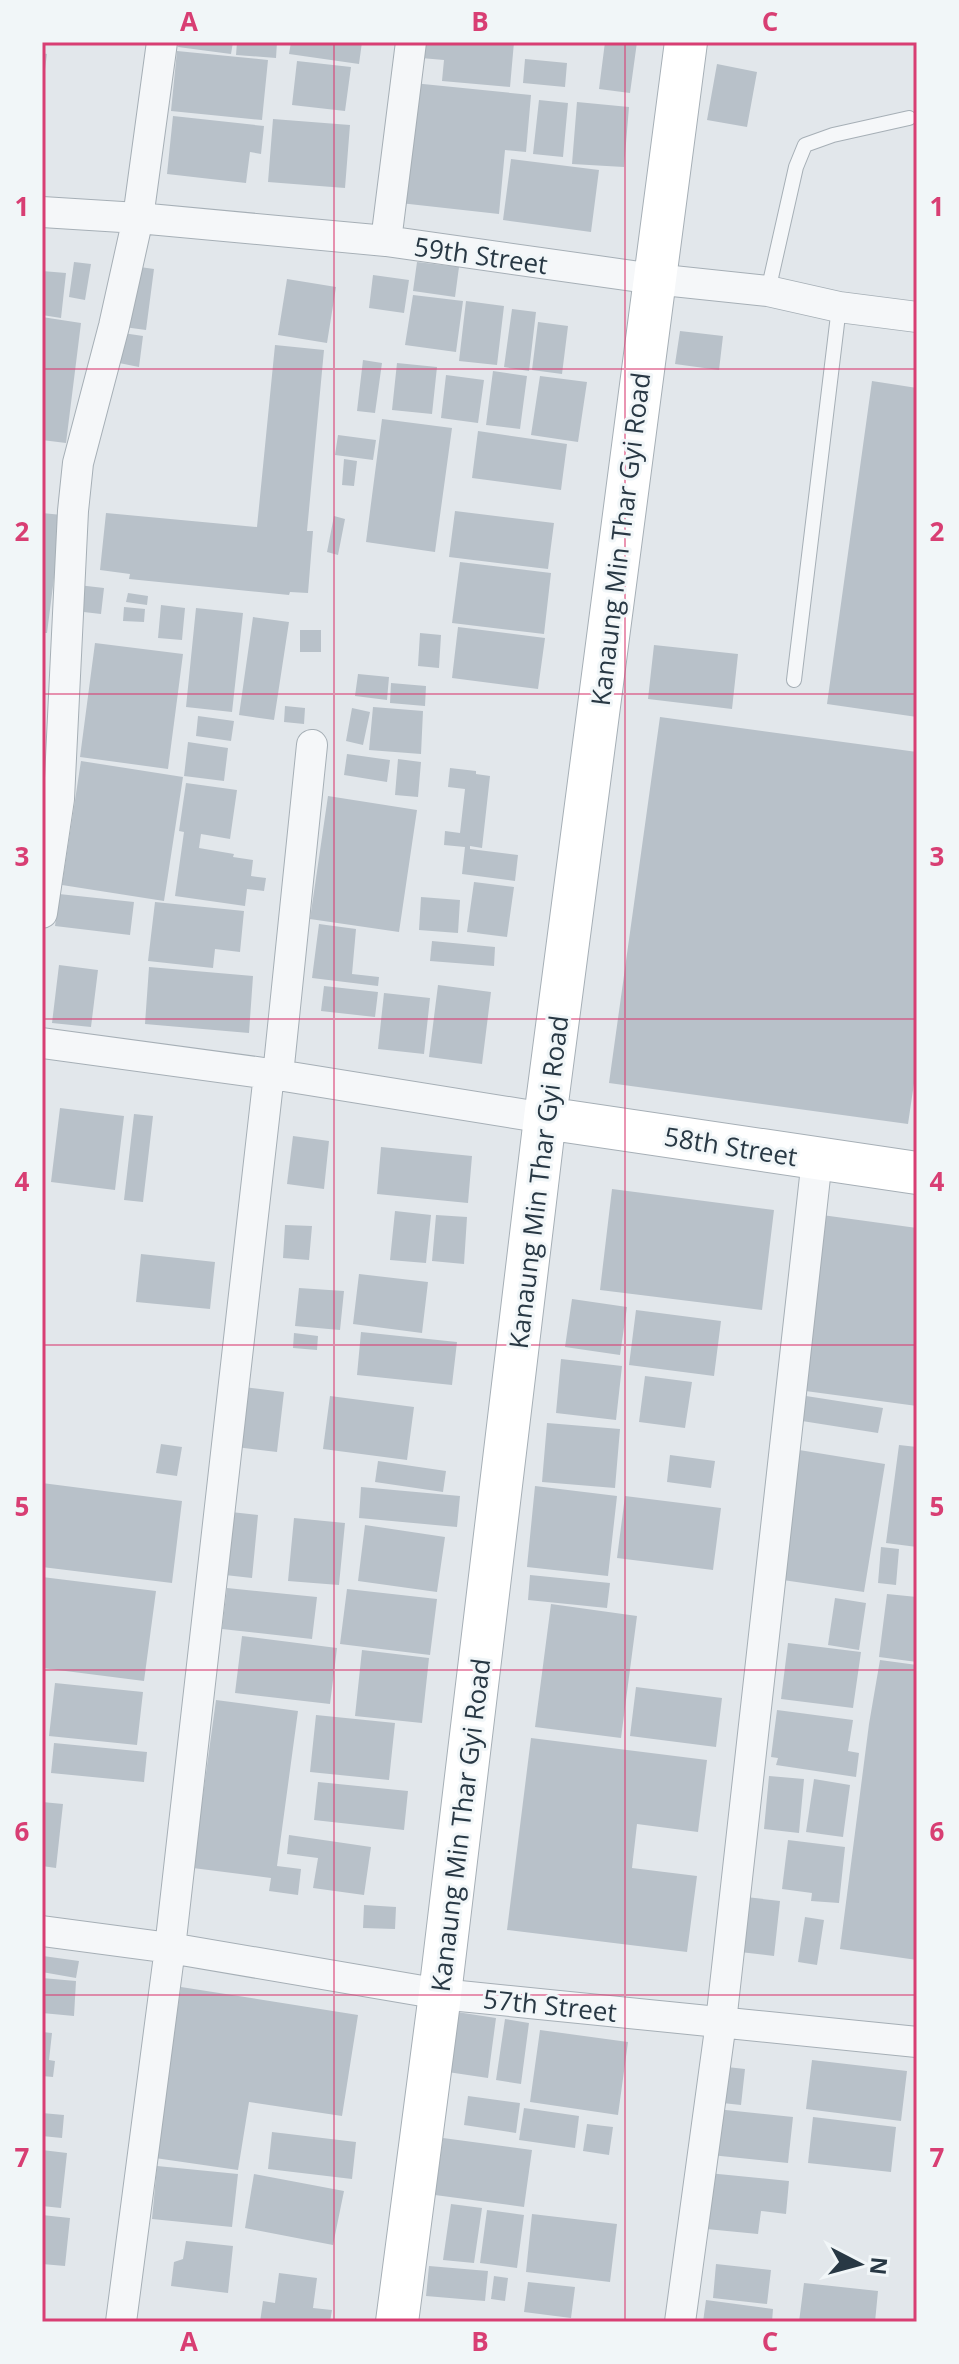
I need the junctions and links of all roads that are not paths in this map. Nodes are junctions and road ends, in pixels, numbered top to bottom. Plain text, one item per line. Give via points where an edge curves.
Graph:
1 (162, 42) edge
2 (411, 42) edge
3 (686, 42) edge
4 (909, 118) dead end
5 (42, 212) edge
6 (138, 218) junction
7 (386, 241) junction
8 (654, 279) junction
9 (768, 291) junction
10 (839, 307) junction
11 (917, 317) edge
12 (794, 680) dead end
13 (312, 745) dead end
14 (42, 913) edge
15 (42, 1043) edge
16 (274, 1074) junction
17 (545, 1118) junction
18 (817, 1159) junction
19 (917, 1173) edge
20 (42, 1931) edge
21 (170, 1948) junction
22 (440, 1994) junction
23 (721, 2022) junction
24 (917, 2042) edge
25 (121, 2322) edge
26 (397, 2322) edge
27 (680, 2322) edge

1 - 6 street
2 - 7 street
3 - 8 main road, Kanaung Min Thar Gyi Road
4 - 9 lane via 805,145
5 - 6 street, 59th Street
6 - 7 street, 59th Street
6 - 14 street via 78,463 59,799
7 - 8 street, 59th Street
8 - 9 street, 59th Street
8 - 17 main road, Kanaung Min Thar Gyi Road
9 - 10 street, 59th Street
10 - 11 street, 59th Street
10 - 12 lane
13 - 16 street
15 - 16 street
16 - 17 street
16 - 21 street
17 - 18 main road, 58th Street
17 - 22 main road, Kanaung Min Thar Gyi Road
18 - 19 main road, 58th Street
18 - 23 street
20 - 21 street, 57th Street
21 - 22 street, 57th Street
21 - 25 street
22 - 23 street, 57th Street
22 - 26 main road, Kanaung Min Thar Gyi Road
23 - 24 street, 57th Street
23 - 27 street

